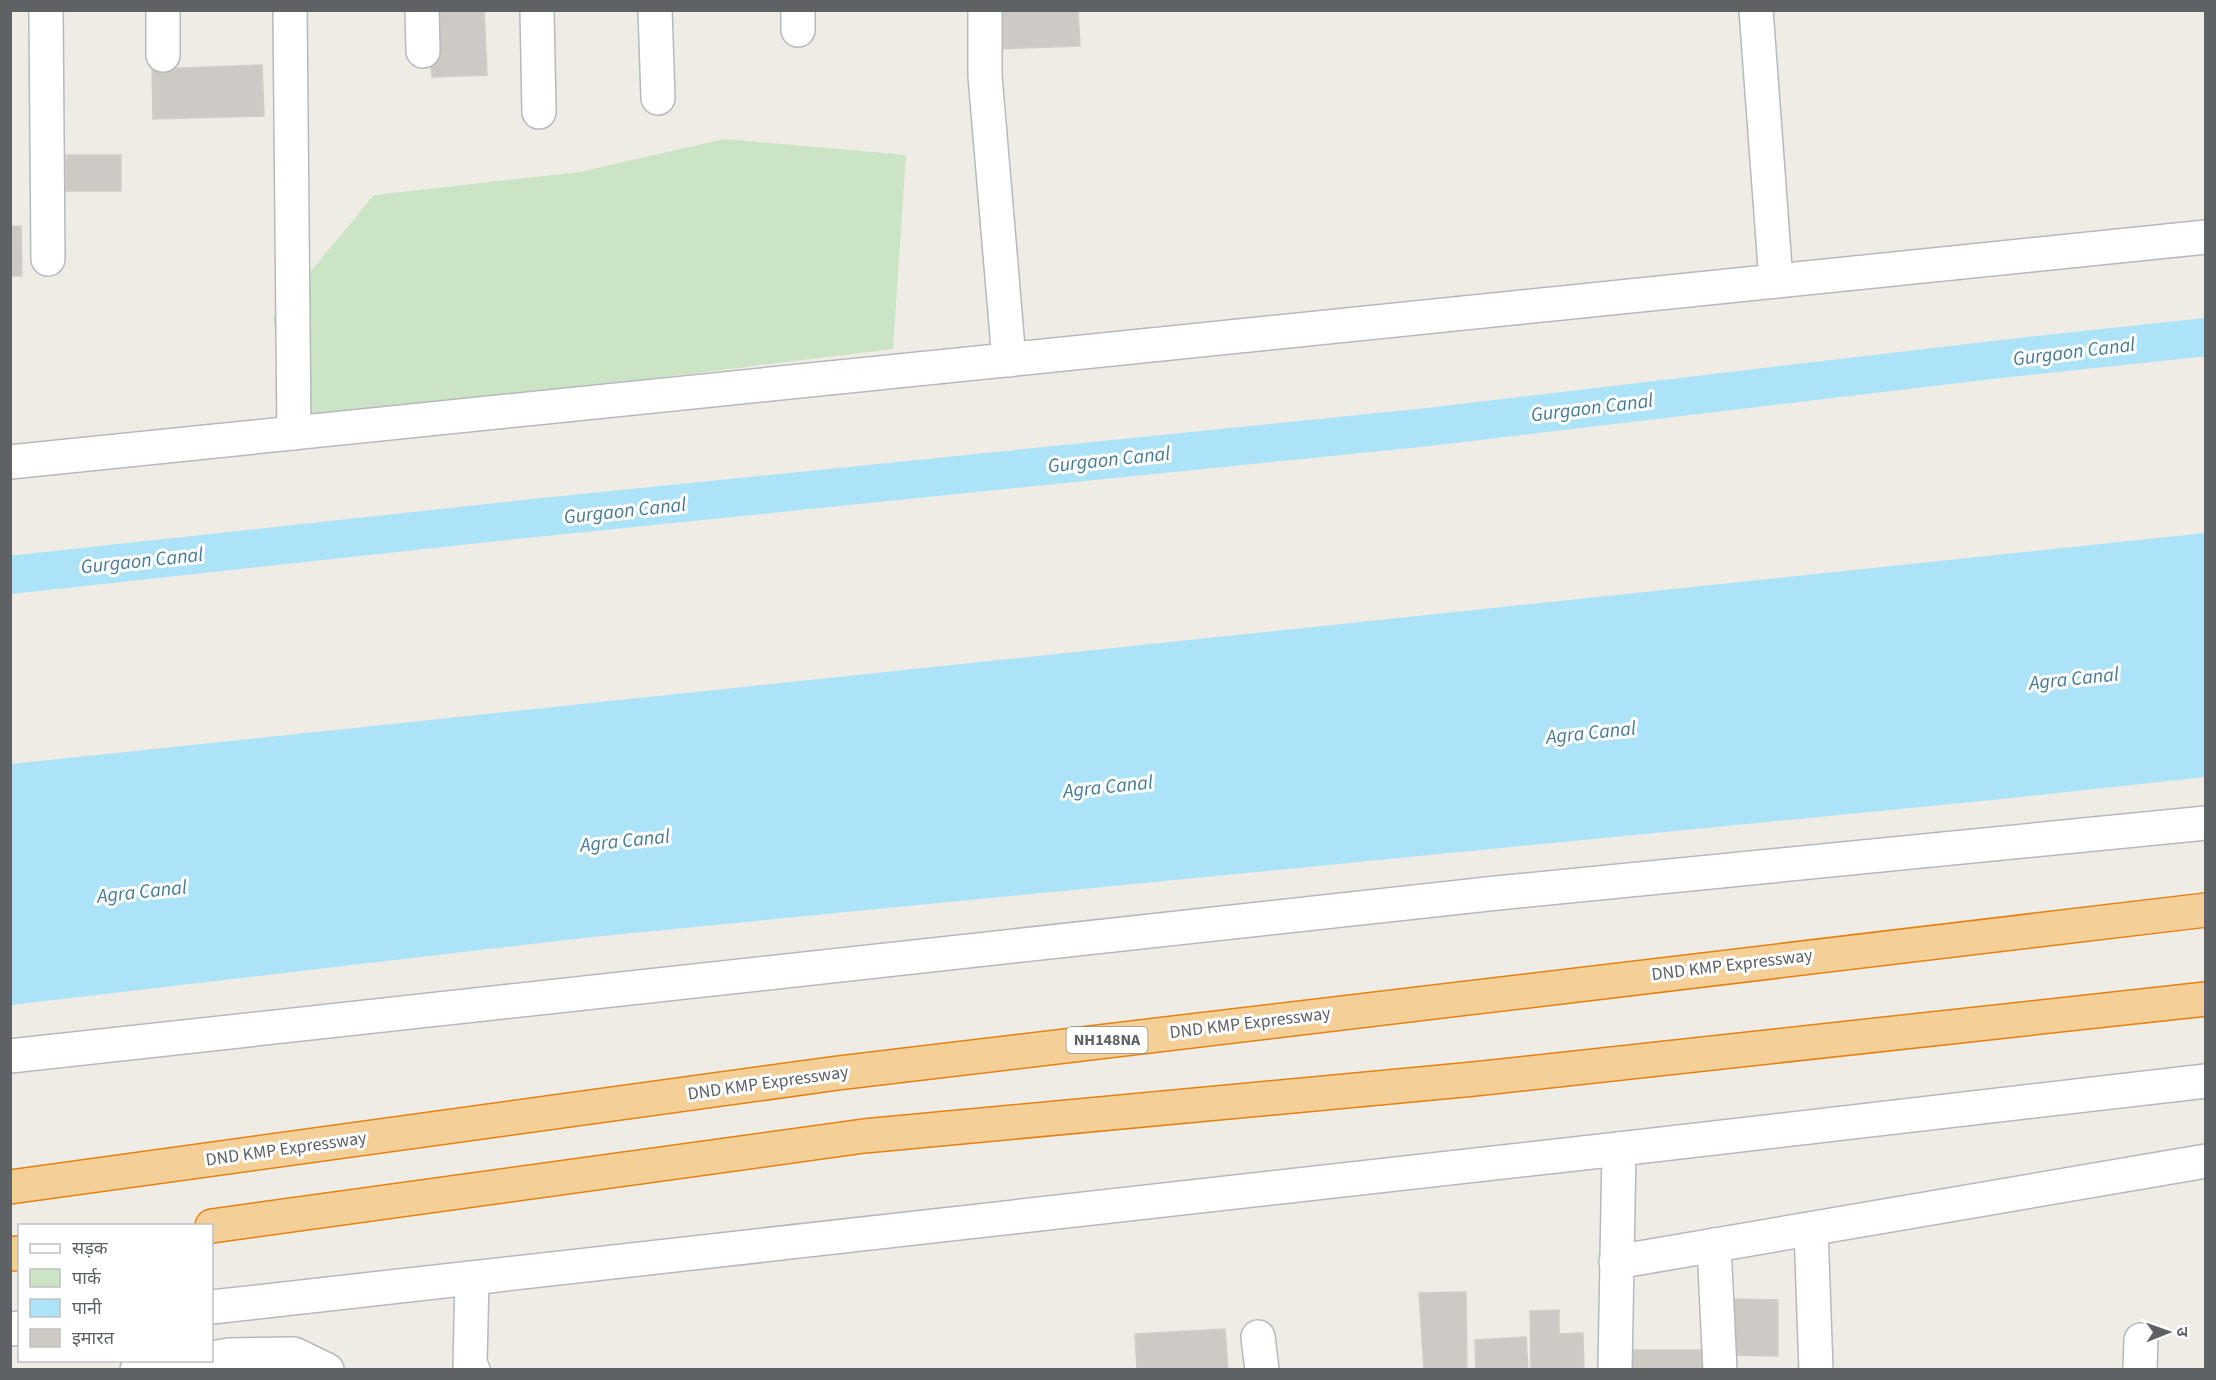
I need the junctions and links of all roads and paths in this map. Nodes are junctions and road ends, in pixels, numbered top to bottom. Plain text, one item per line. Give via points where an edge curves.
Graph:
1 (46, 10) edge
2 (163, 10) edge
3 (290, 10) edge
4 (422, 10) edge
5 (537, 10) edge
6 (655, 10) edge
7 (985, 10) edge
8 (1756, 10) edge
9 (423, 51) dead end
10 (163, 55) dead end
11 (658, 98) dead end
12 (538, 112) dead end
13 (2205, 237) edge
14 (48, 259) dead end
15 (1776, 281) junction
16 (1009, 360) junction
17 (294, 434) junction
18 (10, 462) edge
19 (2205, 823) edge
20 (2205, 910) edge
21 (2205, 999) edge
22 (10, 1056) edge
23 (2205, 1081) edge
24 (1619, 1149) junction
25 (2205, 1161) edge
26 (10, 1187) edge
27 (213, 1226) edge
28 (1811, 1229) junction
29 (1714, 1245) junction
30 (1616, 1262) junction
31 (472, 1279) junction
32 (213, 1308) edge
33 (1258, 1337) dead end
34 (213, 1358) edge
35 (182, 1362) edge
36 (469, 1368) edge
37 (137, 1370) edge
38 (327, 1370) edge
39 (1262, 1370) edge
40 (1615, 1370) edge
41 (1720, 1370) edge
42 (1816, 1370) edge

1 - 14 street
2 - 10 street
3 - 17 street
4 - 9 street
5 - 12 street
6 - 11 street
7 - 16 street
8 - 15 street
13 - 15 street
15 - 16 street
16 - 17 street
17 - 18 street
19 - 22 street via 1485,895
20 - 26 highway, DND KMP Expressway / NH148NA via 838,1073
21 - 27 highway via 1474,1079 864,1136
23 - 24 street
24 - 30 street
24 - 31 street
25 - 28 street
28 - 29 street
28 - 42 street
29 - 30 street
29 - 41 street
30 - 40 street
31 - 32 street
31 - 36 street
33 - 39 street
34 - 38 street via 294,1354
35 - 37 street

